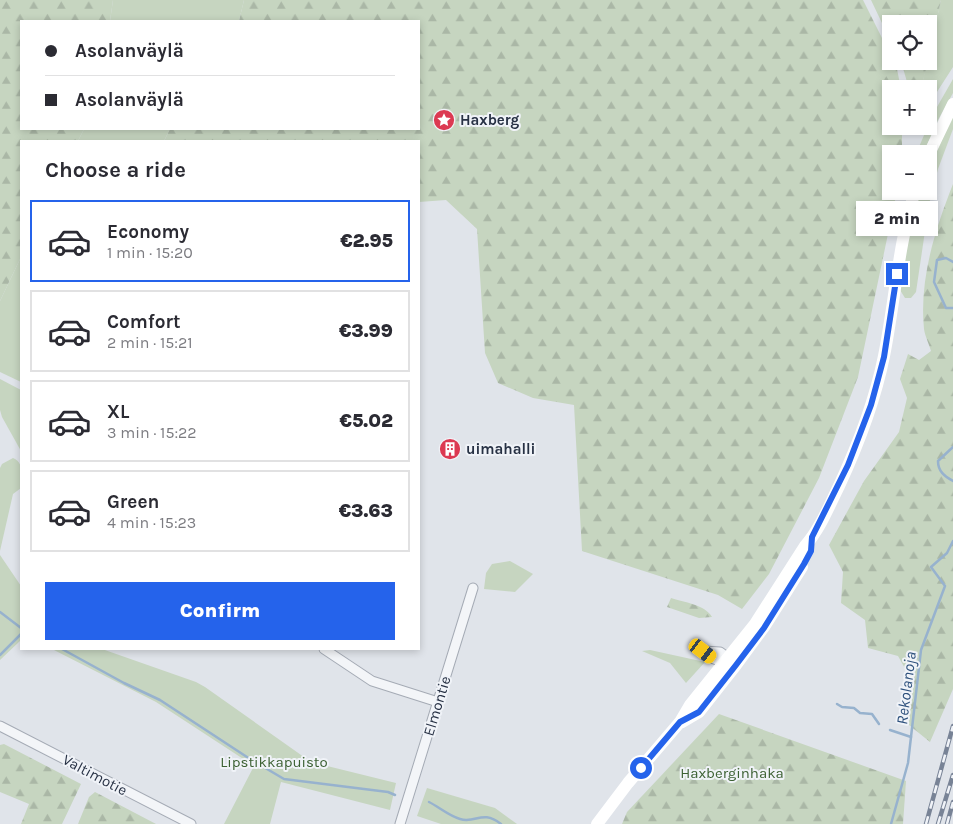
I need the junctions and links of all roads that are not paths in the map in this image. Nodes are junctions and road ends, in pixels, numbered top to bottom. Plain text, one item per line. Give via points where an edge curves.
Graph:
1 (953, 104) edge
2 (933, 145) edge
3 (914, 200) edge
4 (473, 588) dead end
5 (326, 650) edge
6 (438, 702) junction
7 (0, 726) edge
8 (191, 824) edge
9 (400, 824) edge
10 (597, 824) edge

1 - 2 main road
3 - 10 main road via 902,242 884,357 871,405 848,465 812,537 729,662 690,705 680,722
4 - 6 street, Elmontie
5 - 6 street via 372,681
6 - 9 street, Elmontie
7 - 8 street, Valtimotie

